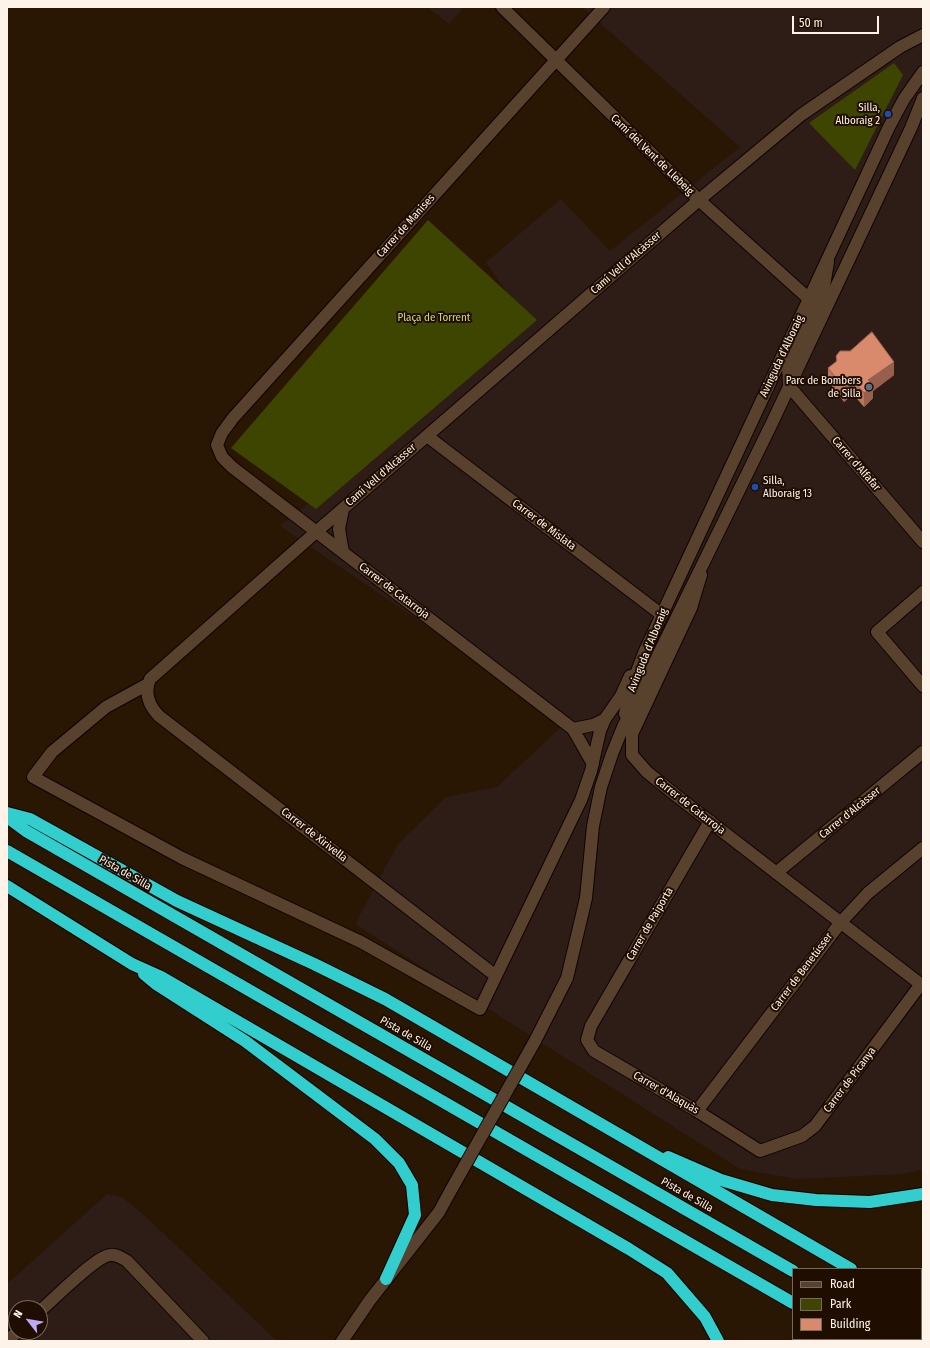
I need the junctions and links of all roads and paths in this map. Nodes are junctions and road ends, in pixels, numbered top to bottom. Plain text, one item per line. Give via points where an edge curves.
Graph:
1 (502, 7) edge
2 (604, 7) edge
3 (923, 35) edge
4 (556, 61) junction
5 (923, 72) edge
6 (923, 98) edge
7 (699, 200) junction
8 (829, 255) junction
9 (808, 298) junction
10 (789, 386) junction
11 (427, 436) junction
12 (219, 450) joint
13 (342, 509) junction
14 (316, 532) junction
15 (923, 542) edge
16 (343, 552) junction
17 (708, 553) junction
18 (923, 592) edge
19 (662, 615) junction
20 (652, 636) junction
21 (148, 684) junction
22 (923, 686) edge
23 (605, 719) junction
24 (623, 727) junction
25 (573, 729) junction
26 (923, 752) edge
27 (593, 764) junction
28 (7, 813) edge
29 (7, 817) edge
30 (710, 821) junction
31 (923, 848) edge
32 (7, 851) edge
33 (776, 873) junction
34 (7, 886) edge
35 (840, 922) junction
36 (132, 964) junction
37 (496, 976) junction
38 (922, 985) edge
39 (591, 1026) joint
40 (697, 1111) junction
41 (640, 1145) junction
42 (760, 1151) joint
43 (923, 1194) edge
44 (849, 1268) edge
45 (792, 1270) edge
46 (386, 1279) junction
47 (792, 1302) edge
48 (48, 1304) edge
49 (203, 1341) edge
50 (342, 1341) edge
51 (718, 1341) edge

1 - 4 street, Camí del Vent de Llebeig
2 - 4 street, Carrer de Manises
3 - 7 street, Camí Vell d'Alcàsser via 900,47 801,115
4 - 7 street, Camí del Vent de Llebeig
4 - 12 street, Carrer de Manises via 233,418 219,439
5 - 8 street, Avinguda d’Alboraig via 889,127
6 - 10 street, Avinguda d’Alboraig
7 - 9 street, Camí del Vent de Llebeig
7 - 11 street, Camí Vell d'Alcàsser
8 - 9 street, Avinguda d’Alboraig
8 - 10 street, Avinguda d’Alboraig via 824,286 788,366
9 - 19 street, Avinguda d’Alboraig
10 - 15 street, Carrer d'Alfafar
10 - 17 street, Avinguda d’Alboraig
11 - 13 street, Camí Vell d'Alcàsser
11 - 19 street, Carrer de Mislata
12 - 14 street, Carrer de Catarroja via 232,467
13 - 14 street, Camí Vell d'Alcàsser
13 - 16 street, Camí Vell d'Alcàsser via 339,529
14 - 16 street, Carrer de Catarroja
14 - 21 street, Camí Vell d'Alcàsser via 153,675
16 - 25 street, Carrer de Catarroja
17 - 24 street, Avinguda d’Alboraig
17 - 30 street, Carrer de Catarroja via 691,608 632,734 632,755 647,772
18 - 22 street via 877,632
19 - 20 street, Avinguda d’Alboraig
20 - 23 street via 621,696
20 - 24 street, Avinguda d’Alboraig via 630,690
21 - 37 street, Carrer de Xirivella via 149,701 159,716
21 - 37 street via 106,707 52,752 32,777 182,858 361,942 480,1009
23 - 25 street via 593,725
23 - 27 street via 597,739
24 - 46 street, bridge via 601,787 593,826 586,898 567,978 535,1041 439,1212
25 - 27 street, Carrer de Catarroja
26 - 33 street, Carrer d'Alcàsser
27 - 37 street via 581,800
28 - 41 highway via 30,819 177,901 385,999
29 - 45 highway, Pista de Silla via 26,831
30 - 33 street, Carrer de Catarroja
30 - 39 street, Carrer de Paiporta
31 - 35 street, Carrer de Benetússer via 868,894
32 - 47 highway
33 - 35 street, Carrer de Catarroja
34 - 36 highway
35 - 38 street, Carrer de Catarroja
35 - 40 street, Carrer de Benetússer
36 - 46 highway via 156,984 256,1050 375,1139 399,1163 412,1185 415,1215
36 - 51 highway via 161,977 635,1253 667,1274 705,1317
38 - 42 street, Carrer de Picanya via 815,1126 802,1136
39 - 40 street, Carrer d'Alaquàs via 587,1040 594,1051
40 - 42 street, Carrer d'Alaquàs
41 - 43 highway via 721,1180 772,1195 870,1202
41 - 44 highway via 662,1161
46 - 50 street
48 - 49 street via 96,1262 110,1255 120,1256

